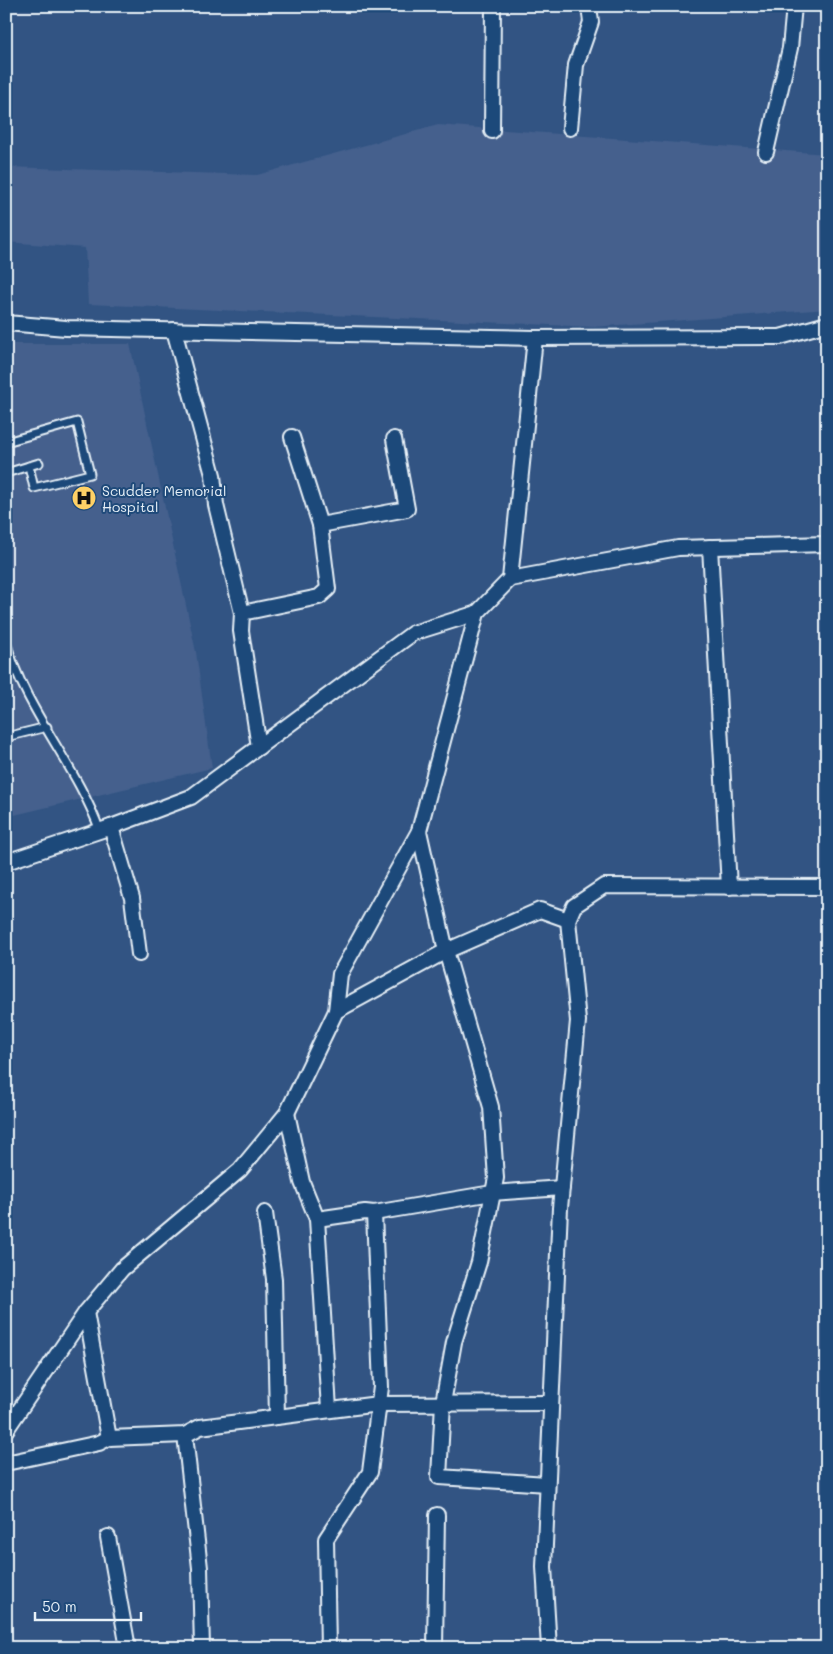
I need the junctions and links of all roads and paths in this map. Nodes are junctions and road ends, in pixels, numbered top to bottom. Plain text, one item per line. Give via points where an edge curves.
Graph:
1 (494, 6) edge
2 (589, 6) edge
3 (794, 6) edge
4 (570, 128) dead end
5 (492, 131) dead end
6 (766, 152) dead end
7 (6, 323) edge
8 (827, 324) edge
9 (174, 330) junction
10 (535, 338) junction
11 (292, 437) dead end
12 (394, 439) dead end
13 (6, 442) edge
14 (39, 463) dead end
15 (29, 466) junction
16 (6, 472) edge
17 (320, 525) junction
18 (827, 544) edge
19 (710, 547) junction
20 (510, 579) junction
21 (242, 613) junction
22 (477, 613) junction
23 (6, 641) edge
24 (47, 727) junction
25 (6, 737) edge
26 (259, 747) junction
27 (106, 829) junction
28 (420, 831) junction
29 (6, 862) edge
30 (729, 887) junction
31 (827, 887) edge
32 (568, 920) junction
33 (446, 951) junction
34 (139, 954) dead end
35 (336, 1011) junction
36 (287, 1113) junction
37 (562, 1188) junction
38 (492, 1193) junction
39 (265, 1213) dead end
40 (374, 1213) junction
41 (316, 1219) junction
42 (86, 1312) junction
43 (551, 1402) junction
44 (443, 1403) junction
45 (378, 1404) junction
46 (329, 1409) junction
47 (277, 1417) junction
48 (6, 1430) edge
49 (185, 1435) junction
50 (109, 1438) junction
51 (6, 1463) edge
52 (547, 1484) junction
53 (436, 1514) dead end
54 (108, 1537) dead end
55 (128, 1648) edge
56 (202, 1648) edge
57 (328, 1648) edge
58 (436, 1648) edge
59 (549, 1648) edge

1 - 5 street
2 - 4 street via 591,22 576,65
3 - 6 street via 790,48
7 - 9 street
8 - 10 street via 780,337
9 - 10 street
9 - 21 street via 213,475 216,505
10 - 20 street
11 - 17 street
12 - 17 street via 407,509
13 - 15 lane via 77,422 90,474 34,488
14 - 15 lane
15 - 16 lane
17 - 21 street via 328,589 319,597
18 - 19 street
19 - 20 street via 678,548
19 - 30 street
20 - 22 street
21 - 26 street via 241,631
22 - 26 street via 413,633
22 - 28 street
23 - 24 lane via 24,686
24 - 25 lane
24 - 27 lane
26 - 27 street via 191,797
27 - 29 street
27 - 34 street via 132,898
28 - 33 street
28 - 35 street via 340,974
30 - 31 street
30 - 32 street via 604,886 574,906
32 - 33 street via 540,910
32 - 37 street via 578,1020
33 - 35 street
33 - 38 street via 491,1107 496,1178
35 - 36 street
36 - 41 street via 302,1182
36 - 42 street via 240,1170 122,1269
37 - 38 street
37 - 43 street
38 - 40 street
38 - 44 street via 479,1262 454,1342
39 - 47 street via 274,1279
40 - 41 street
40 - 45 street via 381,1387
41 - 46 street
42 - 48 street
42 - 50 street
43 - 44 street
43 - 52 street
44 - 45 street
44 - 52 street via 439,1477
45 - 46 street
45 - 57 street via 370,1472 326,1539
46 - 47 street
47 - 49 street via 200,1427
49 - 50 street
49 - 56 street via 200,1568
50 - 51 street via 99,1443
52 - 59 street via 544,1567
53 - 58 street
54 - 55 street

